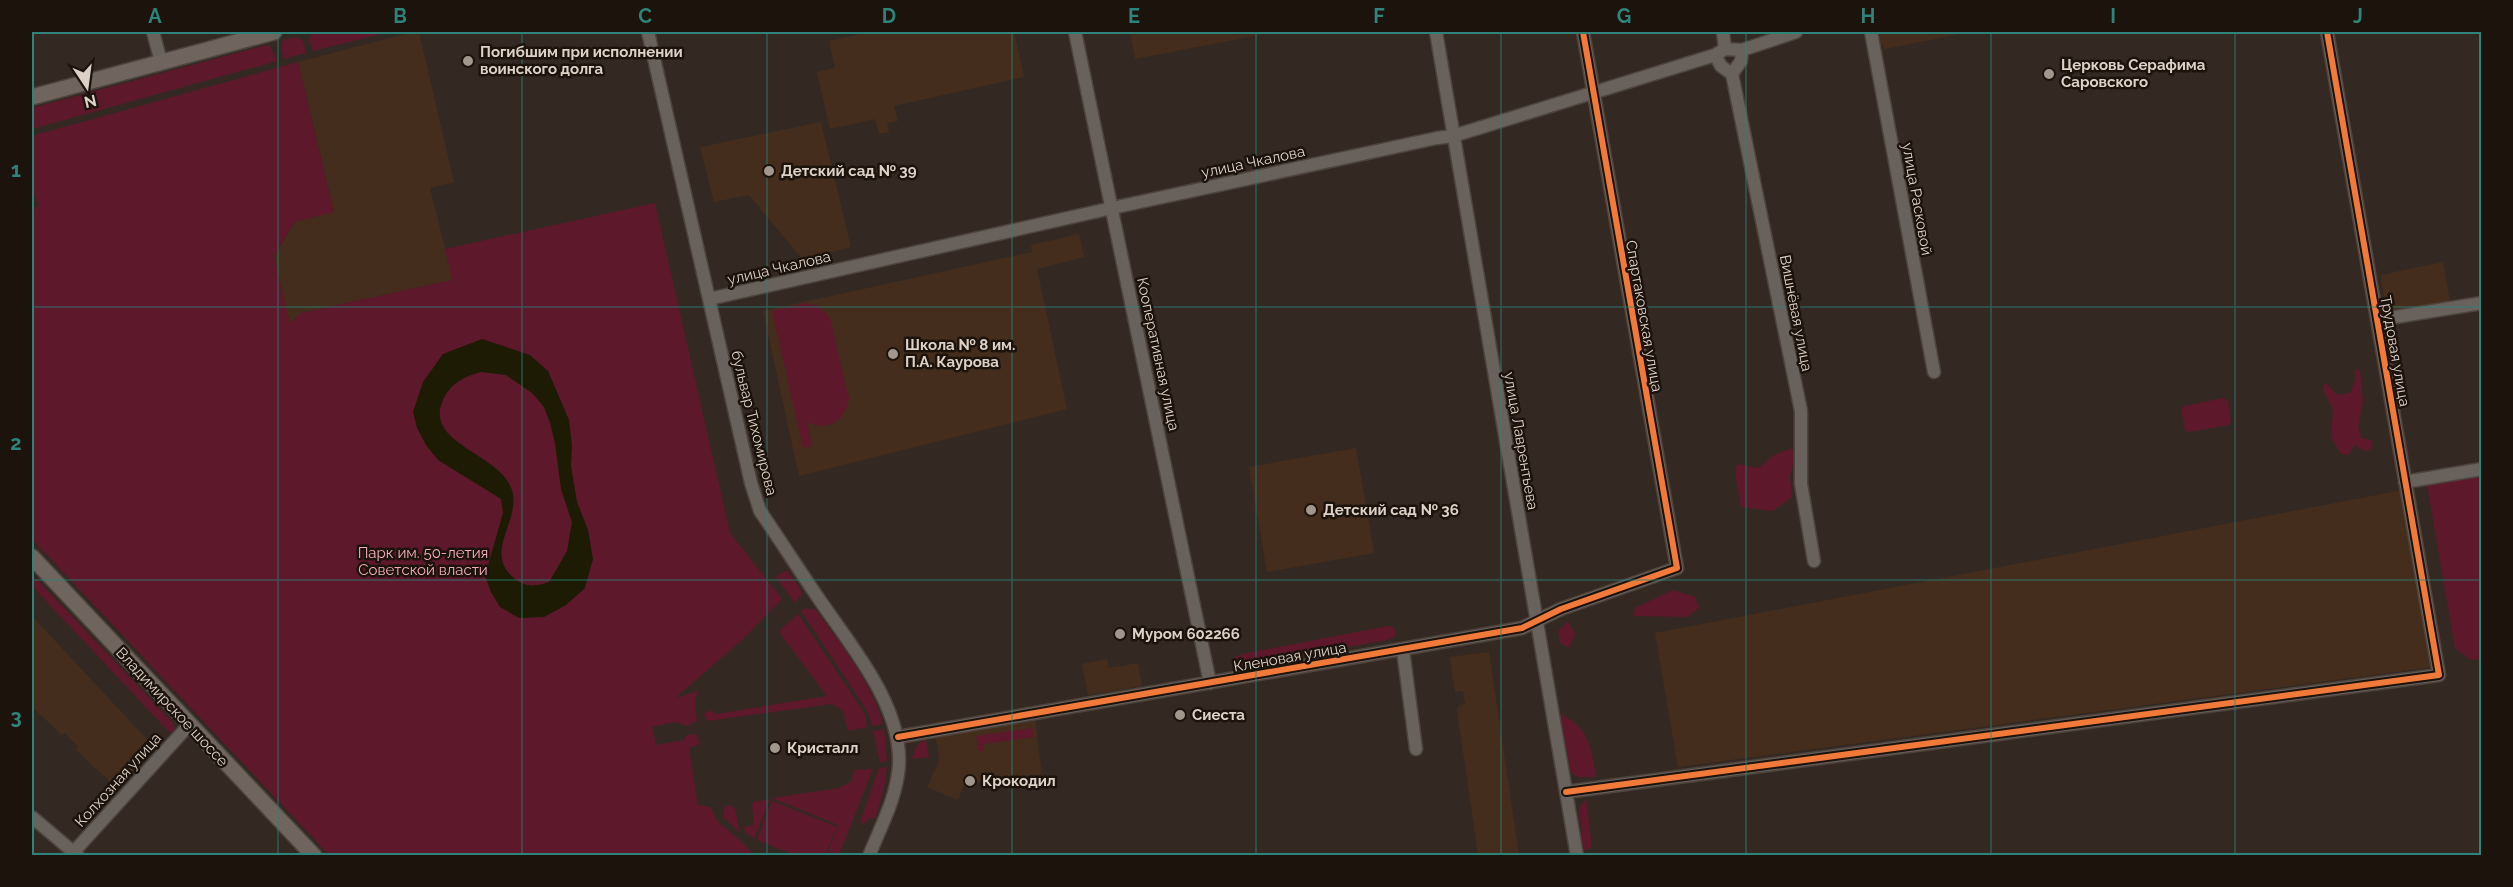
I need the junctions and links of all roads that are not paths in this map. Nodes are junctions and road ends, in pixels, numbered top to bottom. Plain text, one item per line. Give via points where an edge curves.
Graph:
1 (153, 32) edge
2 (274, 32) edge
3 (648, 32) edge
4 (1075, 32) edge
5 (1436, 32) edge
6 (1583, 32) edge
7 (1723, 32) edge
8 (1796, 32) edge
9 (1871, 32) edge
10 (2327, 32) edge
11 (1742, 50) junction
12 (1720, 52) junction
13 (161, 62) junction
14 (1732, 74) junction
15 (1593, 93) junction
16 (32, 97) edge
17 (1453, 136) junction
18 (1112, 208) junction
19 (709, 299) junction
20 (2481, 303) edge
21 (2377, 320) junction
22 (1934, 372) dead end
23 (2481, 469) edge
24 (2405, 482) junction
25 (32, 557) edge
26 (1814, 561) dead end
27 (1677, 568) joint
28 (1536, 622) junction
29 (1402, 650) junction
30 (1210, 683) junction
31 (189, 725) junction
32 (898, 737) junction
33 (1416, 749) dead end
34 (1566, 792) junction
35 (32, 818) edge
36 (74, 854) edge
37 (315, 855) edge
38 (868, 855) edge
39 (1576, 855) edge

1 - 13 street
2 - 13 main road
3 - 19 street, бульвар Тихомирова
4 - 18 street, Кооперативная улица
5 - 17 street, улица Лаврентьева
6 - 15 street, Спартаковская улица
7 - 12 street
8 - 11 street, улица Чкалова
9 - 22 street, улица Расковой
10 - 21 street, Трудовая улица
11 - 12 street, улица Чкалова
11 - 14 street via 1741,61
12 - 14 street via 1721,66
12 - 15 street, улица Чкалова
13 - 16 main road
14 - 26 street, Вишнёвая улица via 1801,411 1802,484
15 - 17 street, улица Чкалова
15 - 27 street, Спартаковская улица
17 - 18 street, улица Чкалова
17 - 28 street, улица Лаврентьева
18 - 19 street, улица Чкалова
18 - 30 street, Кооперативная улица
19 - 32 street, бульвар Тихомирова via 760,511 862,660 887,706
20 - 21 street
21 - 24 street, Трудовая улица
23 - 24 street
24 - 34 street, Трудовая улица via 2439,675
25 - 31 main road, Владимирское шоссе
27 - 28 street, Кленовая улица via 1561,609
28 - 29 street, Кленовая улица via 1522,628
28 - 34 street, улица Лаврентьева
29 - 30 street, Кленовая улица
29 - 33 street
30 - 32 street, Кленовая улица
31 - 36 street, Колхозная улица
31 - 37 main road, Владимирское шоссе
32 - 38 street, бульвар Тихомирова via 895,787
34 - 39 street, улица Лаврентьева
35 - 36 street

